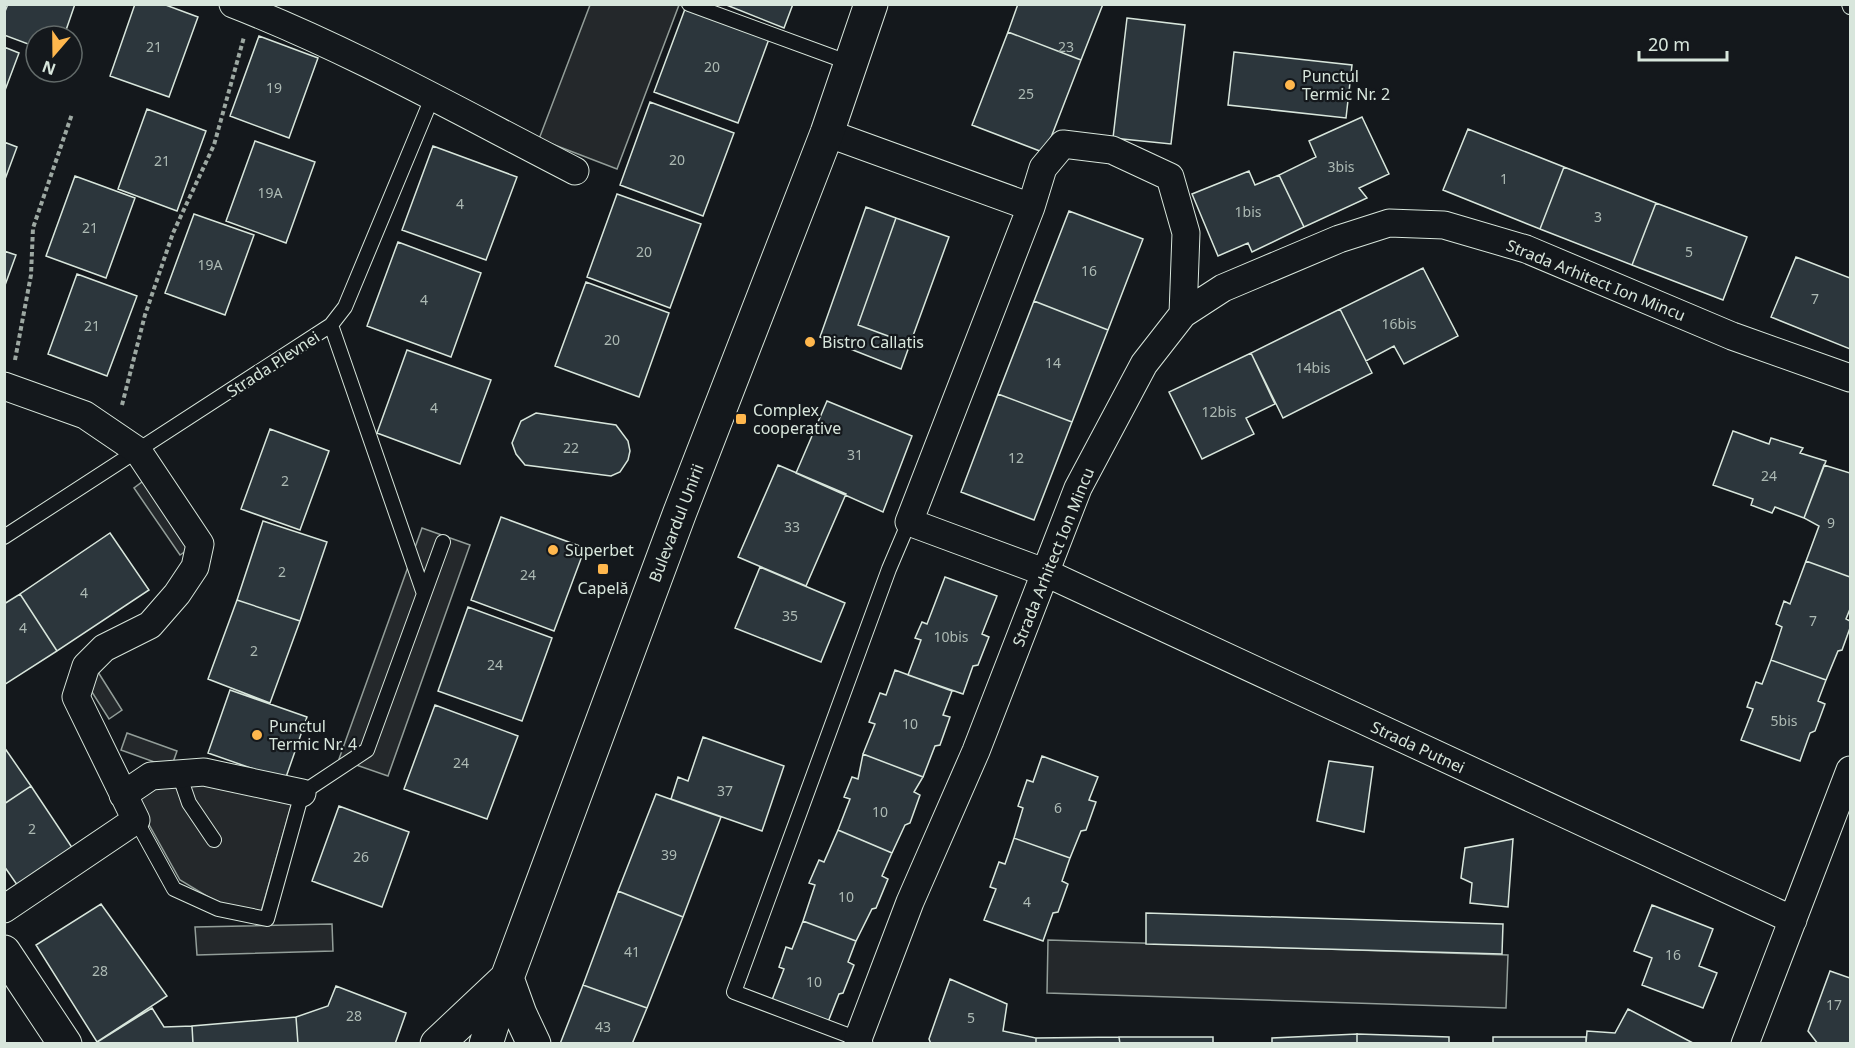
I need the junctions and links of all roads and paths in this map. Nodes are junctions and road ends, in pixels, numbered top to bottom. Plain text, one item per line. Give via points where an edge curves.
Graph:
1 (690, 4) edge
2 (871, 4) edge
3 (242, 8) edge
4 (850, 63) junction
5 (432, 98) junction
6 (72, 114) dead end
7 (827, 133) junction
8 (575, 171) dead end
9 (1031, 207) junction
10 (1183, 314) junction
11 (332, 325) junction
12 (1851, 378) edge
13 (7, 387) edge
14 (114, 435) junction
15 (138, 451) junction
16 (909, 522) junction
17 (4, 537) edge
18 (443, 543) dead end
19 (1044, 572) junction
20 (424, 594) junction
21 (1851, 770) edge
22 (179, 774) junction
23 (302, 792) junction
24 (123, 795) junction
25 (136, 820) junction
26 (214, 840) dead end
27 (4, 909) edge
28 (1793, 920) junction
29 (4, 952) edge
30 (507, 978) junction
31 (859, 1041) edge
32 (65, 1044) edge
33 (437, 1044) edge
34 (486, 1044) edge
35 (534, 1044) edge
36 (1745, 1044) edge

1 - 4 lane
2 - 4 main road, Bulevardul Unirii
3 - 5 street via 377,67
3 - 14 path via 214,145 173,233 145,315
4 - 7 main road, Bulevardul Unirii
5 - 8 street
5 - 11 lane, Strada Plevnei via 345,307
6 - 13 path via 33,228 31,276
7 - 9 street
7 - 30 main road, Bulevardul Unirii via 680,512
9 - 10 street via 1043,168 1063,144 1112,150 1170,177 1186,233
9 - 16 street
10 - 12 street, Strada Arhitect Ion Mincu via 1223,288 1338,239 1389,222 1444,225 1526,249 1732,336
10 - 19 street, Strada Arhitect Ion Mincu via 1144,364 1078,488
11 - 15 lane, Strada Plevnei
11 - 20 lane
13 - 14 street via 85,415
14 - 15 street
15 - 17 lane, Strada Plevnei
15 - 24 street via 200,544 195,567 177,594 150,625 104,648 86,666 76,697
16 - 19 street, Strada Putnei
16 - 31 lane via 734,992
18 - 20 lane
19 - 28 street, Strada Putnei
19 - 31 street, Strada Arhitect Ion Mincu via 976,751 910,902
20 - 23 lane via 367,750
21 - 28 street
22 - 23 street via 204,772
22 - 24 street via 151,776
22 - 26 lane via 189,803
23 - 25 lane via 267,919 218,909 174,890
24 - 25 street
25 - 27 street
28 - 36 street
29 - 32 main road
30 - 33 main road
30 - 34 main road, Bulevardul Unirii
30 - 35 main road

